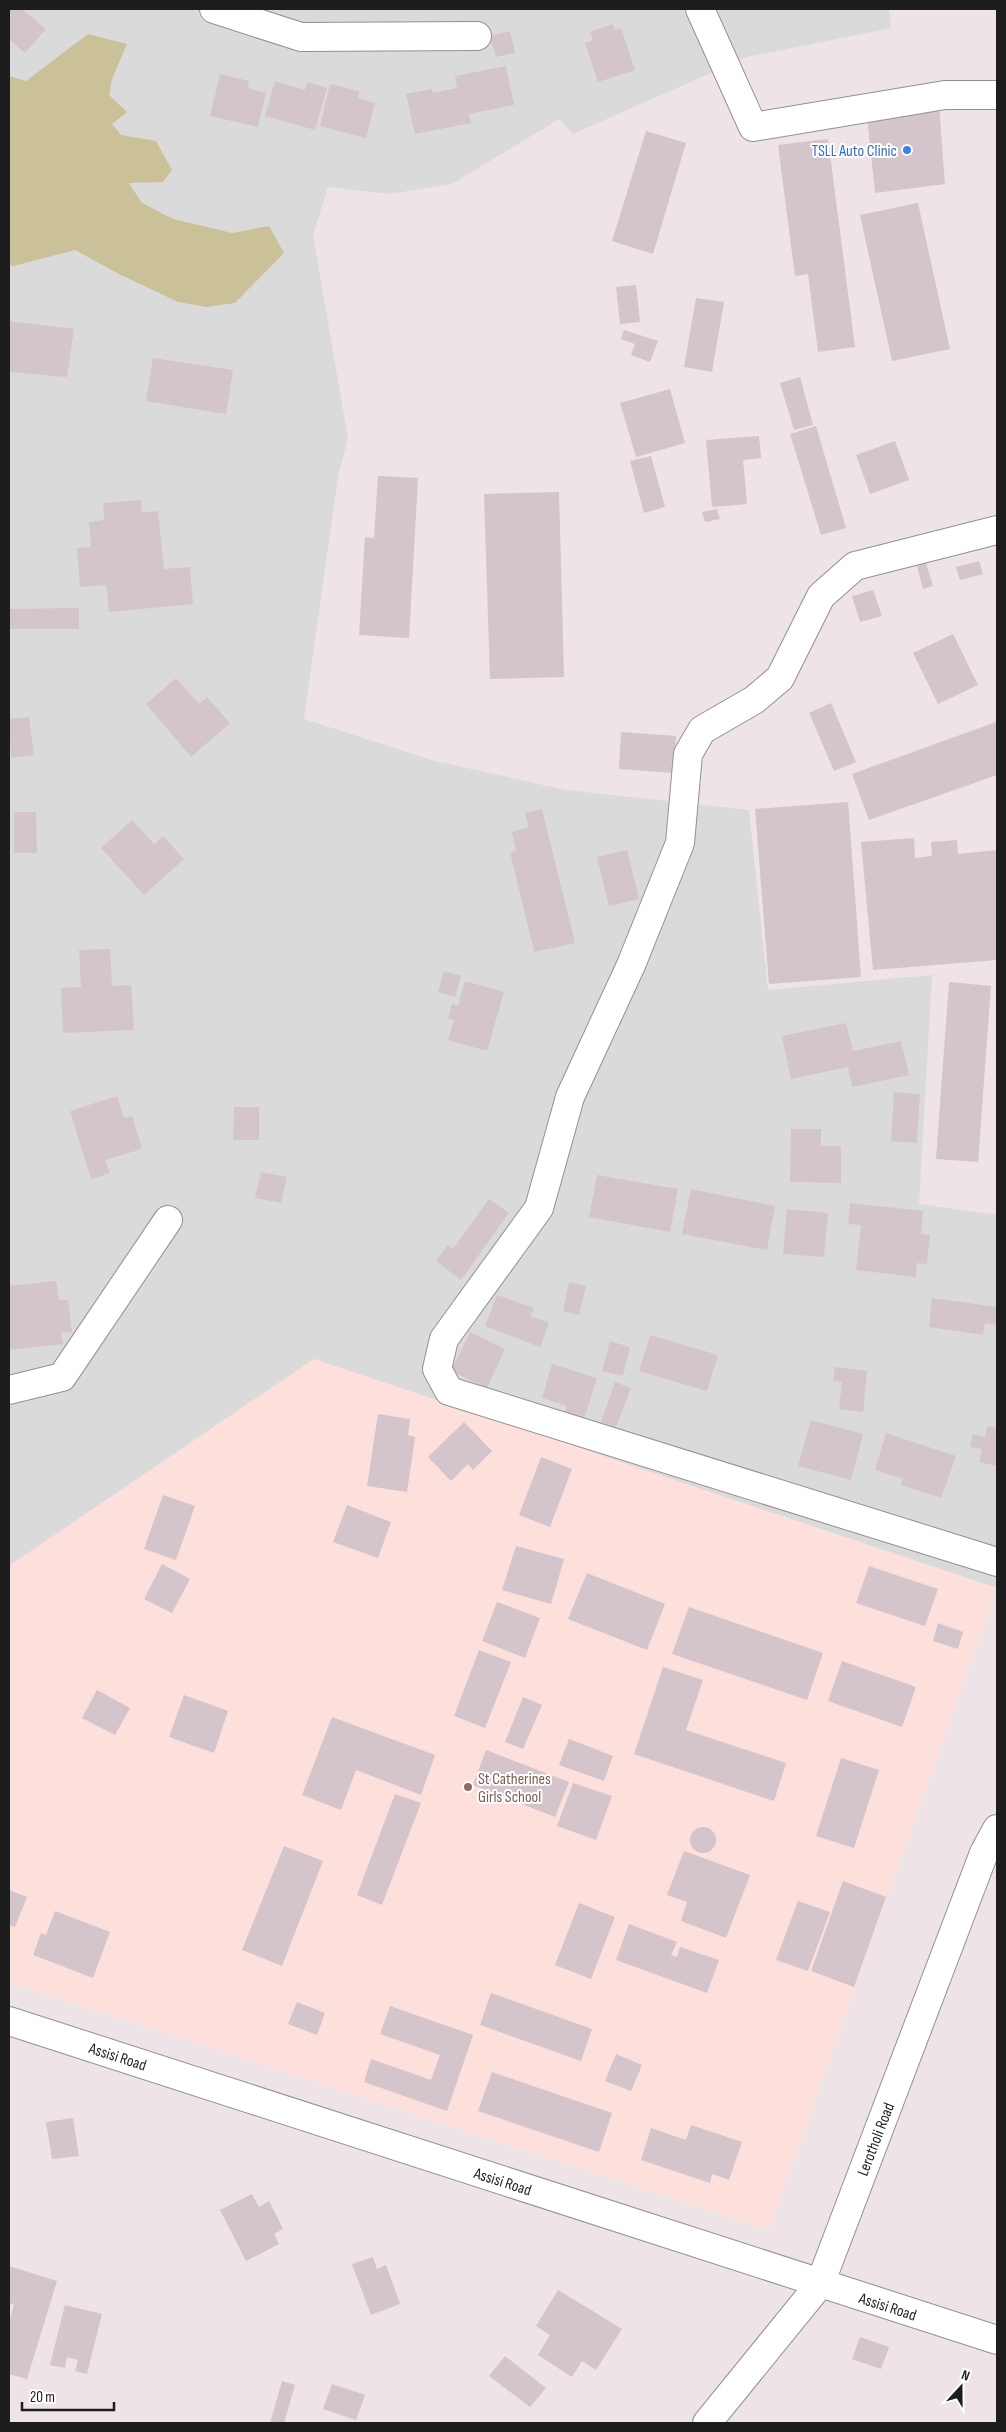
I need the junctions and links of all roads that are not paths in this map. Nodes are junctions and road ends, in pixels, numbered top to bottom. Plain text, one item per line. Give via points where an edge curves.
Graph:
1 (214, 9) edge
2 (700, 9) edge
3 (477, 36) dead end
4 (997, 95) edge
5 (997, 530) edge
6 (168, 1220) dead end
7 (9, 1390) edge
8 (997, 1562) edge
9 (997, 1829) edge
10 (9, 2021) edge
11 (820, 2284) junction
12 (997, 2340) edge
13 (707, 2423) edge

1 - 3 street via 301,37
2 - 4 street via 753,127 945,95
5 - 8 street via 855,566 821,596 780,678 754,700 702,730 688,754 680,843 631,965 570,1097 540,1208 444,1340 437,1369 449,1391
6 - 7 street via 62,1377
9 - 11 street, Lerotholi Road via 984,1853
10 - 11 street, Assisi Road
11 - 12 street, Assisi Road
11 - 13 street, Lerotholi Road

